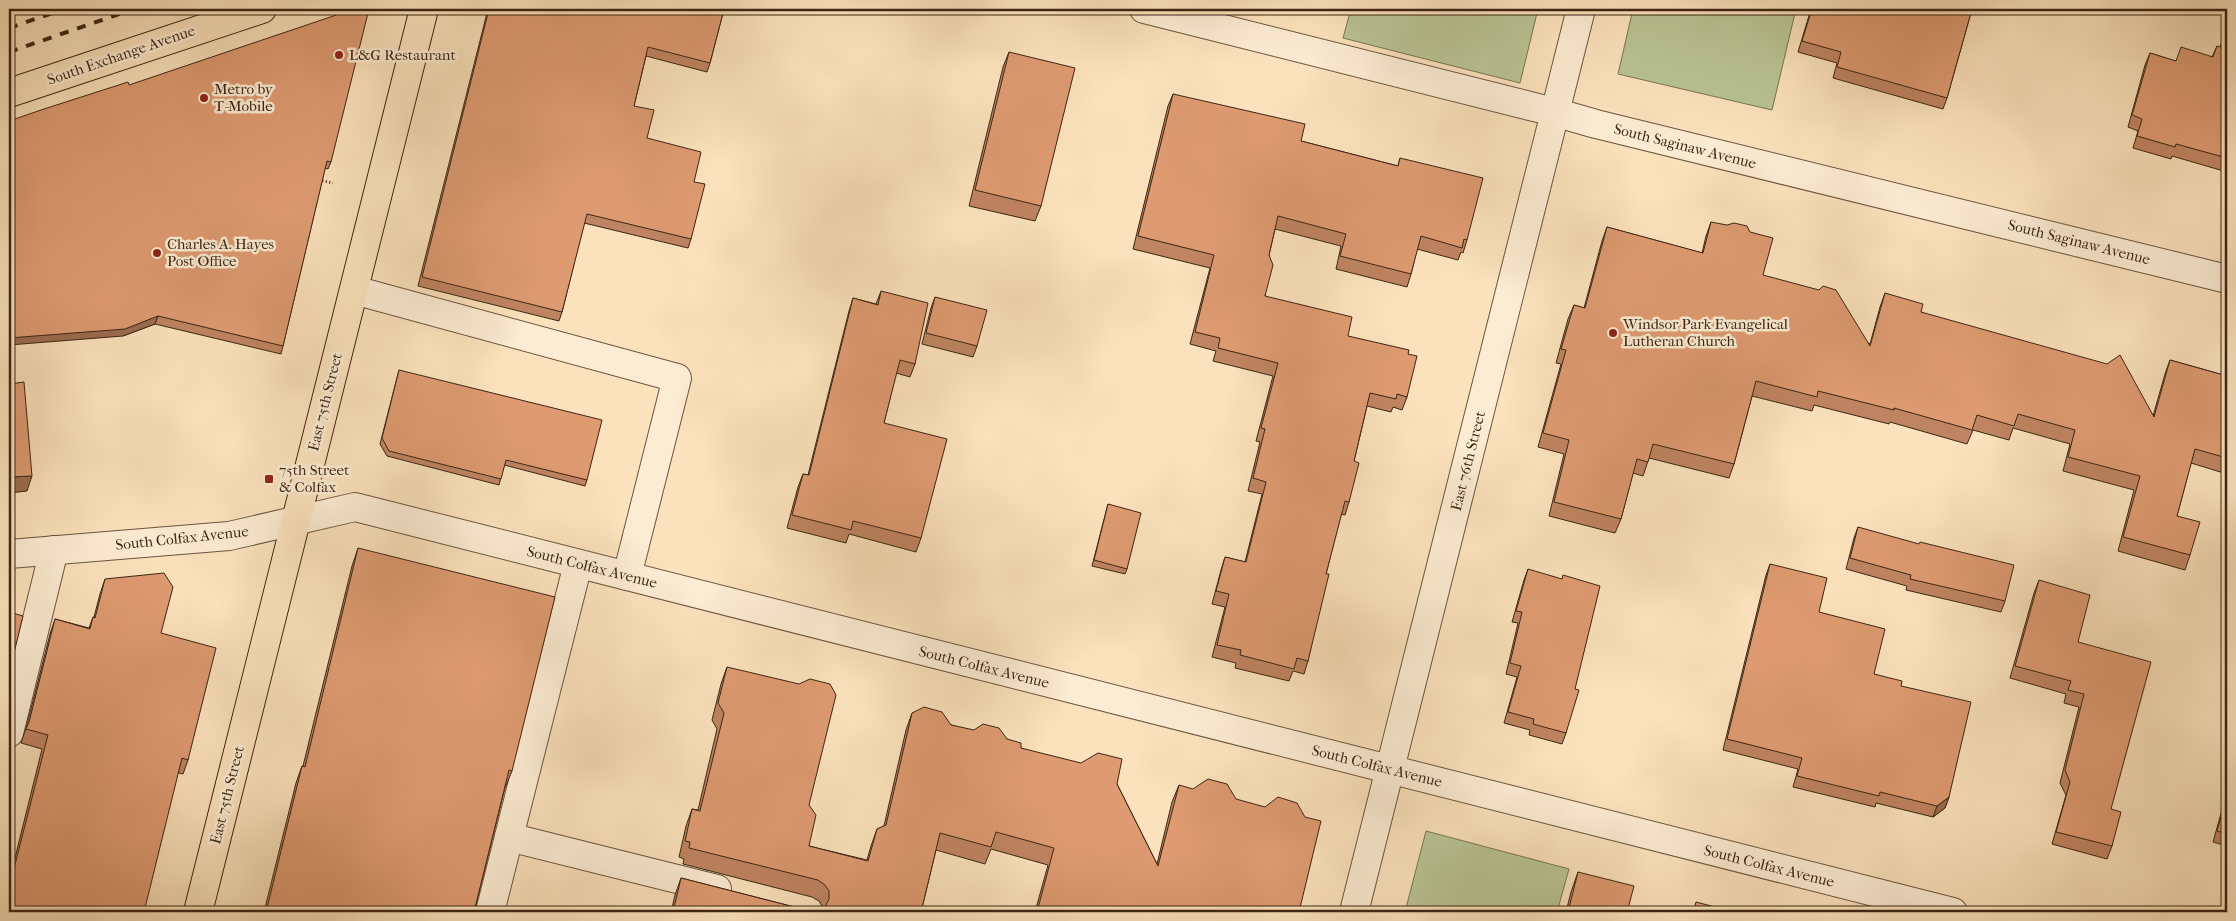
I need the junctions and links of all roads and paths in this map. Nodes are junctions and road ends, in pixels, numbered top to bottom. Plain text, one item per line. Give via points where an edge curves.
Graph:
1 (262, 9) edge
2 (424, 9) edge
3 (1144, 9) edge
4 (1581, 9) edge
5 (9, 92) edge
6 (1554, 112) junction
7 (314, 178) edge
8 (333, 183) dead end
9 (2227, 279) edge
10 (354, 290) junction
11 (296, 520) junction
12 (54, 550) junction
13 (9, 554) edge
14 (578, 564) junction
15 (627, 576) junction
16 (9, 733) edge
17 (1390, 770) junction
18 (509, 837) junction
19 (741, 895) edge
20 (198, 912) edge
21 (490, 912) edge
22 (1354, 912) edge
23 (1953, 912) edge

1 - 5 main road, South Exchange Avenue
2 - 10 main road, East 75th Street
3 - 6 street, South Saginaw Avenue
4 - 6 street, East 76th Street
6 - 9 street, South Saginaw Avenue
6 - 17 street, East 76th Street
7 - 8 path
10 - 11 main road, East 75th Street
10 - 15 street via 677,378
11 - 12 street, South Colfax Avenue via 229,536
11 - 14 street, South Colfax Avenue via 355,507
11 - 20 main road, East 75th Street
12 - 13 street, South Colfax Avenue
12 - 16 street
14 - 15 street, South Colfax Avenue
14 - 18 street
15 - 17 street, South Colfax Avenue
17 - 22 street, East 76th Street
17 - 23 street, South Colfax Avenue
18 - 19 street
18 - 21 street

